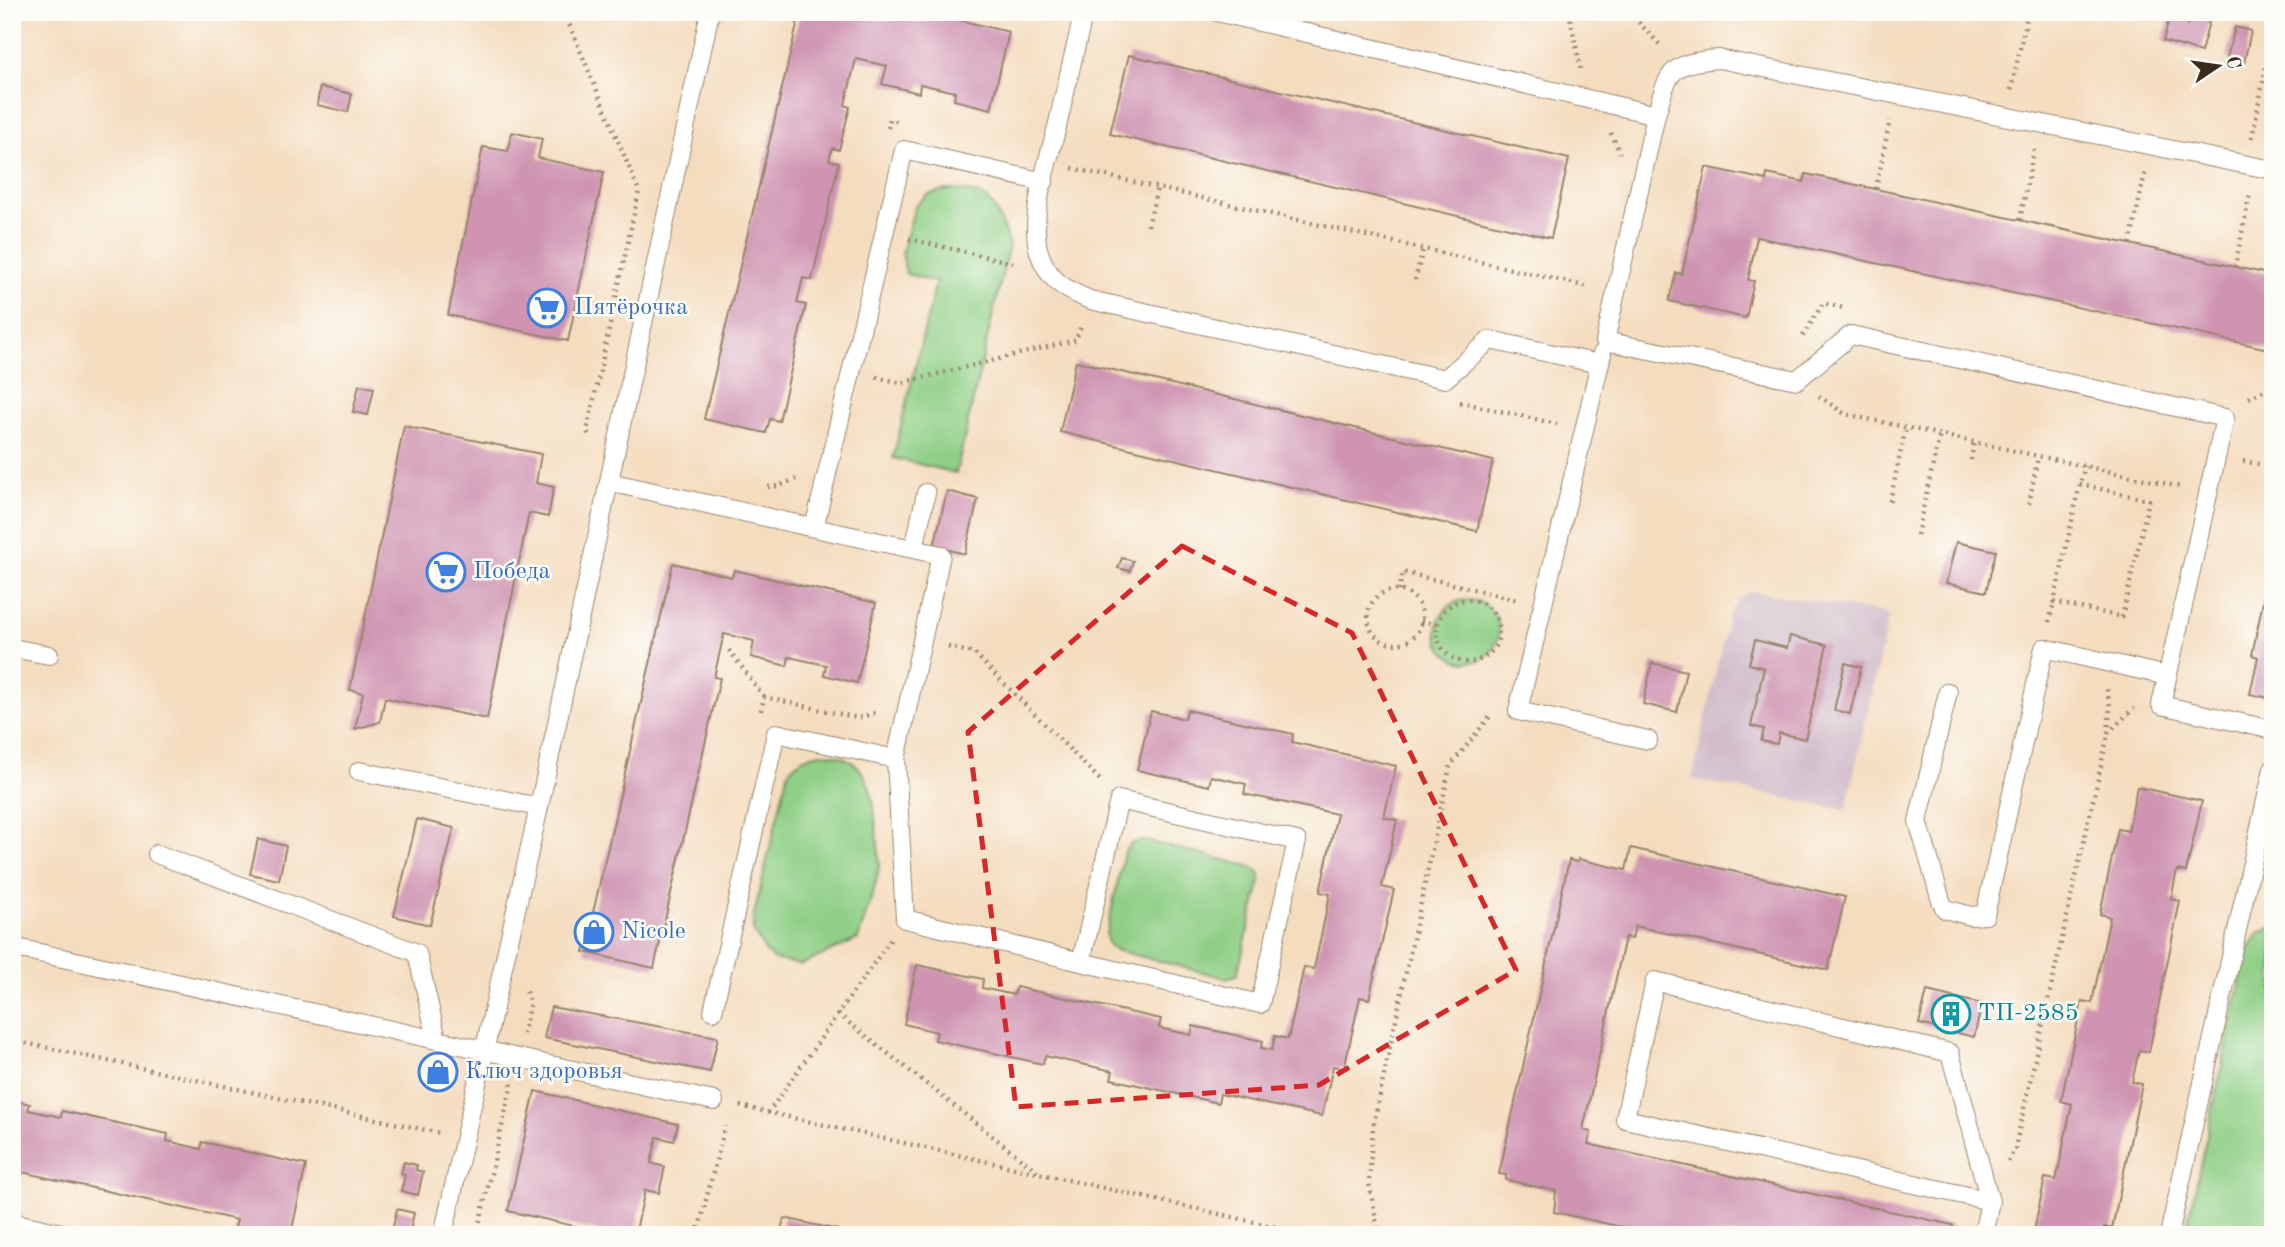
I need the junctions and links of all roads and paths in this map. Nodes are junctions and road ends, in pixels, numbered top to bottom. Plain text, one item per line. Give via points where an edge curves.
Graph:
1 (564, 12) edge
2 (710, 12) edge
3 (1084, 12) edge
4 (1149, 12) edge
5 (1217, 12) edge
6 (1569, 12) edge
7 (1629, 12) edge
8 (2028, 12) edge
9 (1195, 22) dead end
10 (2273, 31) edge
11 (2268, 57) junction
12 (1680, 66) junction
13 (2273, 69) edge
14 (1587, 100) junction
15 (1892, 109) dead end
16 (1656, 115) junction
17 (2006, 116) junction
18 (903, 122) dead end
19 (1610, 130) dead end
20 (887, 133) dead end
21 (2037, 138) dead end
22 (1622, 156) dead end
23 (1049, 162) junction
24 (2273, 170) edge
25 (2145, 172) dead end
26 (2250, 173) junction
27 (1044, 182) junction
28 (1876, 188) dead end
29 (1157, 189) junction
30 (2020, 220) dead end
31 (1148, 226) dead end
32 (884, 233) junction
33 (2130, 244) dead end
34 (1423, 249) junction
35 (1040, 257) junction
36 (2235, 267) dead end
37 (1415, 281) dead end
38 (1600, 289) dead end
39 (1083, 316) dead end
40 (1605, 341) junction
41 (1599, 364) junction
42 (851, 371) junction
43 (1797, 380) junction
44 (2273, 386) edge
45 (2249, 398) dead end
46 (1906, 427) junction
47 (1940, 434) junction
48 (1974, 442) junction
49 (2038, 456) junction
50 (2235, 459) dead end
51 (1971, 460) dead end
52 (2085, 466) junction
53 (2273, 467) edge
54 (802, 474) dead end
55 (609, 482) junction
56 (755, 484) dead end
57 (2080, 484) junction
58 (926, 493) dead end
59 (2209, 493) junction
60 (1890, 501) dead end
61 (2029, 504) dead end
62 (814, 528) junction
63 (1917, 535) dead end
64 (914, 549) junction
65 (1472, 589) junction
66 (1399, 591) junction
67 (1471, 600) junction
68 (1543, 606) junction
69 (1422, 621) junction
70 (1437, 625) junction
71 (12, 648) edge
72 (729, 650) dead end
73 (974, 653) dead end
74 (49, 655) dead end
75 (2102, 662) junction
76 (2167, 676) junction
77 (1948, 692) dead end
78 (764, 697) junction
79 (2161, 705) junction
80 (1518, 711) junction
81 (880, 712) dead end
82 (758, 724) dead end
83 (2273, 730) edge
84 (2108, 734) junction
85 (1648, 740) dead end
86 (896, 759) junction
87 (2273, 769) edge
88 (359, 771) dead end
89 (1119, 800) junction
90 (539, 807) junction
91 (157, 854) dead end
92 (905, 919) junction
93 (12, 947) edge
94 (1081, 962) junction
95 (521, 979) dead end
96 (713, 1011) dead end
97 (838, 1014) junction
98 (437, 1040) junction
99 (12, 1041) edge
100 (485, 1052) junction
101 (518, 1059) junction
102 (722, 1103) junction
103 (768, 1113) junction
104 (465, 1139) junction
105 (2014, 1148) dead end
106 (1040, 1174) junction
107 (1990, 1201) junction
108 (12, 1222) edge
109 (70, 1235) edge
110 (443, 1235) edge
111 (483, 1235) edge
112 (697, 1235) edge
113 (1312, 1235) edge
114 (1379, 1235) edge
115 (1983, 1235) edge
116 (2169, 1235) edge

1 - 55 path via 639,191 587,431
2 - 55 lane
3 - 23 lane
4 - 9 path
5 - 14 lane
6 - 14 path
7 - 12 path
8 - 17 path
10 - 11 path
11 - 13 path
11 - 26 path
12 - 16 lane via 1667,78
12 - 17 lane via 1719,59
14 - 16 lane
15 - 28 path
16 - 40 lane
17 - 26 lane
18 - 20 path via 890,120
19 - 22 path
21 - 30 path
23 - 27 lane
23 - 29 path
24 - 26 lane
25 - 33 path
26 - 36 path
27 - 32 lane via 904,150
27 - 35 lane via 1037,228
29 - 31 path
29 - 34 path
32 - 35 path via 1024,265
32 - 42 lane
34 - 37 path
34 - 38 path
35 - 41 lane via 1059,286 1090,299 1446,379 1490,340
39 - 42 path via 1076,340 901,383
40 - 41 lane
40 - 43 lane
41 - 68 lane
42 - 62 lane
43 - 46 path via 1845,414
43 - 59 lane via 1851,334 2225,418
44 - 45 path
46 - 47 path
46 - 60 path
47 - 48 path
47 - 63 path
48 - 49 path
48 - 51 path
49 - 52 path
49 - 61 path
50 - 53 path
52 - 57 path
52 - 59 path
54 - 56 path via 779,486
55 - 62 lane
55 - 90 lane
57 - 57 path via 2054,602 2122,617 2149,500
58 - 64 lane
59 - 76 lane
62 - 64 lane
64 - 86 lane via 941,555
65 - 66 path via 1403,572
65 - 67 path
65 - 68 path
66 - 69 path via 1418,602
66 - 69 path via 1385,592 1371,604 1368,622 1372,631 1384,642 1401,643 1416,634
67 - 70 path via 1450,606
67 - 70 path via 1490,610 1498,628 1495,646 1483,658 1468,662 1452,658 1441,648
68 - 80 lane
69 - 70 path
71 - 74 lane
72 - 78 path
73 - 89 path
75 - 76 lane
75 - 77 lane via 2043,648 1985,915 1945,909 1918,821
75 - 84 path via 2110,706
76 - 79 lane
78 - 81 path via 858,718
78 - 82 path
79 - 83 lane
79 - 84 path via 2132,708
80 - 85 lane
80 - 114 path via 1492,713 1450,766 1373,1127 1369,1183
84 - 105 path
86 - 92 lane
86 - 96 lane via 776,733
87 - 116 lane
88 - 90 lane
89 - 94 lane
89 - 94 lane via 1297,841 1260,1004
90 - 100 lane
91 - 98 lane via 416,953
92 - 94 lane
92 - 97 path
93 - 98 lane
95 - 101 path via 530,1002
97 - 103 path
97 - 106 path
98 - 100 lane
99 - 104 path
100 - 101 lane
100 - 104 lane
101 - 102 lane
101 - 111 path via 479,1225
102 - 103 path
102 - 112 path
103 - 106 path
104 - 110 lane
106 - 113 path
107 - 107 lane via 1625,1119 1655,981 1950,1053
107 - 115 lane
108 - 109 lane

